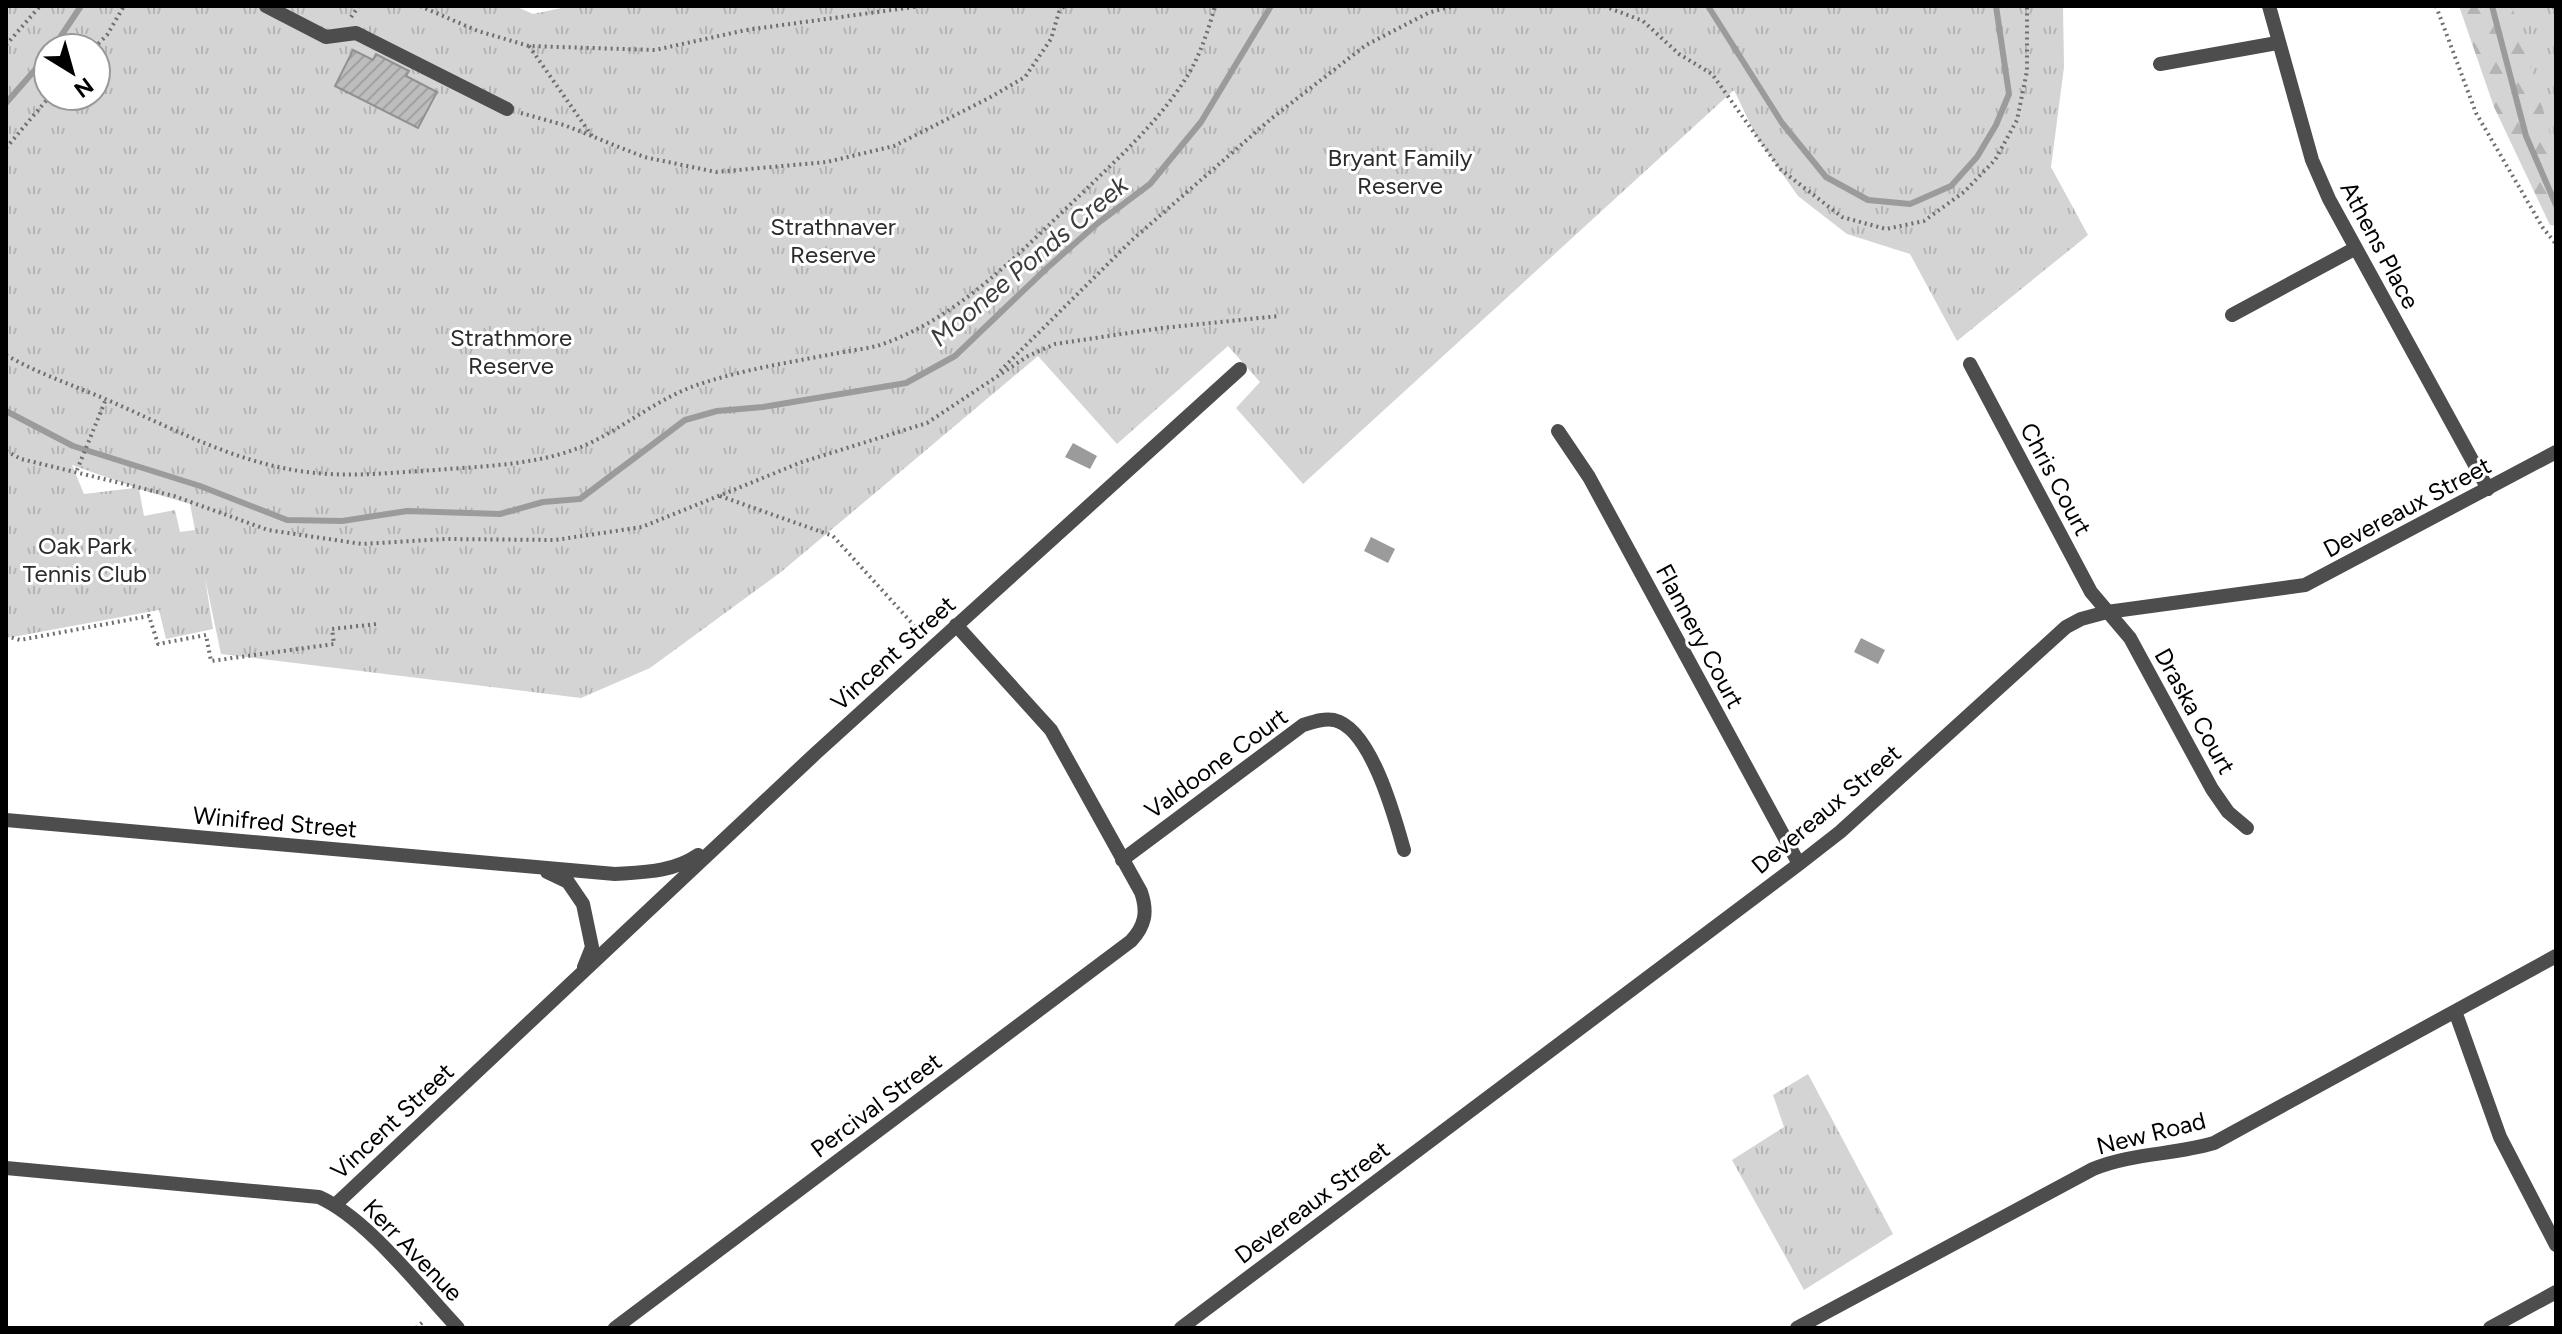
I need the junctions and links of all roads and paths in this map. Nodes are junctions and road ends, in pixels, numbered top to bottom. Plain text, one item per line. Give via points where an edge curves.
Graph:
1 (40, 6) edge
2 (124, 6) edge
3 (266, 6) edge
4 (420, 6) edge
5 (921, 6) edge
6 (1064, 6) edge
7 (1215, 6) edge
8 (1452, 6) edge
9 (1604, 6) edge
10 (2027, 6) edge
11 (2269, 6) edge
12 (2436, 6) edge
13 (2553, 6) edge
14 (2556, 12) edge
15 (109, 32) edge
16 (2277, 43) junction
17 (6, 45) edge
18 (529, 46) junction
19 (2160, 64) dead end
20 (507, 109) joint
21 (36, 112) edge
22 (592, 136) junction
23 (6, 148) edge
24 (2556, 244) edge
25 (2356, 248) junction
26 (2232, 315) dead end
27 (1279, 316) dead end
28 (6, 355) edge
29 (1970, 364) dead end
30 (1240, 369) dead end
31 (991, 379) junction
32 (106, 399) junction
33 (1558, 431) dead end
34 (6, 451) edge
35 (2556, 452) edge
36 (77, 470) junction
37 (2488, 489) junction
38 (720, 496) junction
39 (2107, 612) junction
40 (377, 624) dead end
41 (956, 625) junction
42 (920, 632) dead end
43 (6, 636) edge
44 (6, 820) edge
45 (2247, 828) dead end
46 (729, 835) junction
47 (1404, 850) dead end
48 (1122, 860) junction
49 (1799, 864) junction
50 (540, 868) junction
51 (2556, 956) edge
52 (580, 975) junction
53 (2455, 1011) junction
54 (6, 1168) edge
55 (335, 1205) junction
56 (2556, 1245) edge
57 (2556, 1292) edge
58 (424, 1321) dead end
59 (416, 1328) edge
60 (458, 1328) edge
61 (615, 1328) edge
62 (1181, 1328) edge
63 (1797, 1328) edge
64 (2490, 1328) edge

1 - 17 path
2 - 15 path
3 - 20 street via 326,37 356,33
4 - 18 path
5 - 18 path via 746,30 655,50
6 - 22 path via 1051,39 1025,77 894,146 827,162 716,172 644,157
7 - 32 path via 1188,75 1132,145 972,294 928,323 878,345 698,385 566,452 363,476 277,466 227,453
8 - 31 path via 1366,45 1272,118 1132,240
9 - 10 path via 1643,21 1679,54 1712,74 1780,169 1842,217 1886,229 1924,221 1964,192 1995,160 2017,120 2027,71
11 - 16 street, Athens Place
12 - 24 path via 2476,113
13 - 14 path
16 - 19 street
16 - 25 street, Athens Place via 2312,160
18 - 22 path
20 - 22 path
21 - 23 path
25 - 26 street
25 - 37 street, Athens Place
27 - 31 path via 1055,344
28 - 32 path
29 - 39 street, Chris Court via 2091,592
30 - 41 street, Vincent Street
31 - 38 path via 927,423 802,462
32 - 36 path
33 - 49 street, Flannery Court via 1589,477
34 - 36 path
35 - 37 street, Devereaux Street
36 - 38 path via 174,496 268,530 362,544 555,540 642,527
37 - 39 street, Devereaux Street via 2305,585
38 - 42 path via 833,536
39 - 45 street, Draska Court via 2130,638 2212,789
39 - 49 street, Devereaux Street via 2081,619 2049,640
40 - 43 path via 332,629 334,644 211,661 206,635 158,644 149,616 20,640
41 - 46 street, Vincent Street
41 - 48 street via 1051,730
44 - 50 street, Winifred Street
46 - 50 street, Winifred Street via 668,869 615,874
46 - 52 street, Vincent Street
47 - 48 street, Valdoone Court via 1376,769 1353,733 1332,719 1303,725
48 - 61 street, Percival Street via 1145,905 1140,931 1131,941
49 - 62 street, Devereaux Street
50 - 52 street, Winifred Street via 568,882 583,904 592,947
51 - 53 street, New Road
52 - 55 street, Vincent Street
53 - 56 street via 2500,1137
53 - 63 street, New Road via 2214,1143 2093,1169
54 - 55 street, Vincent Street via 319,1197
55 - 60 street, Kerr Avenue via 364,1227
57 - 64 street
58 - 59 path

